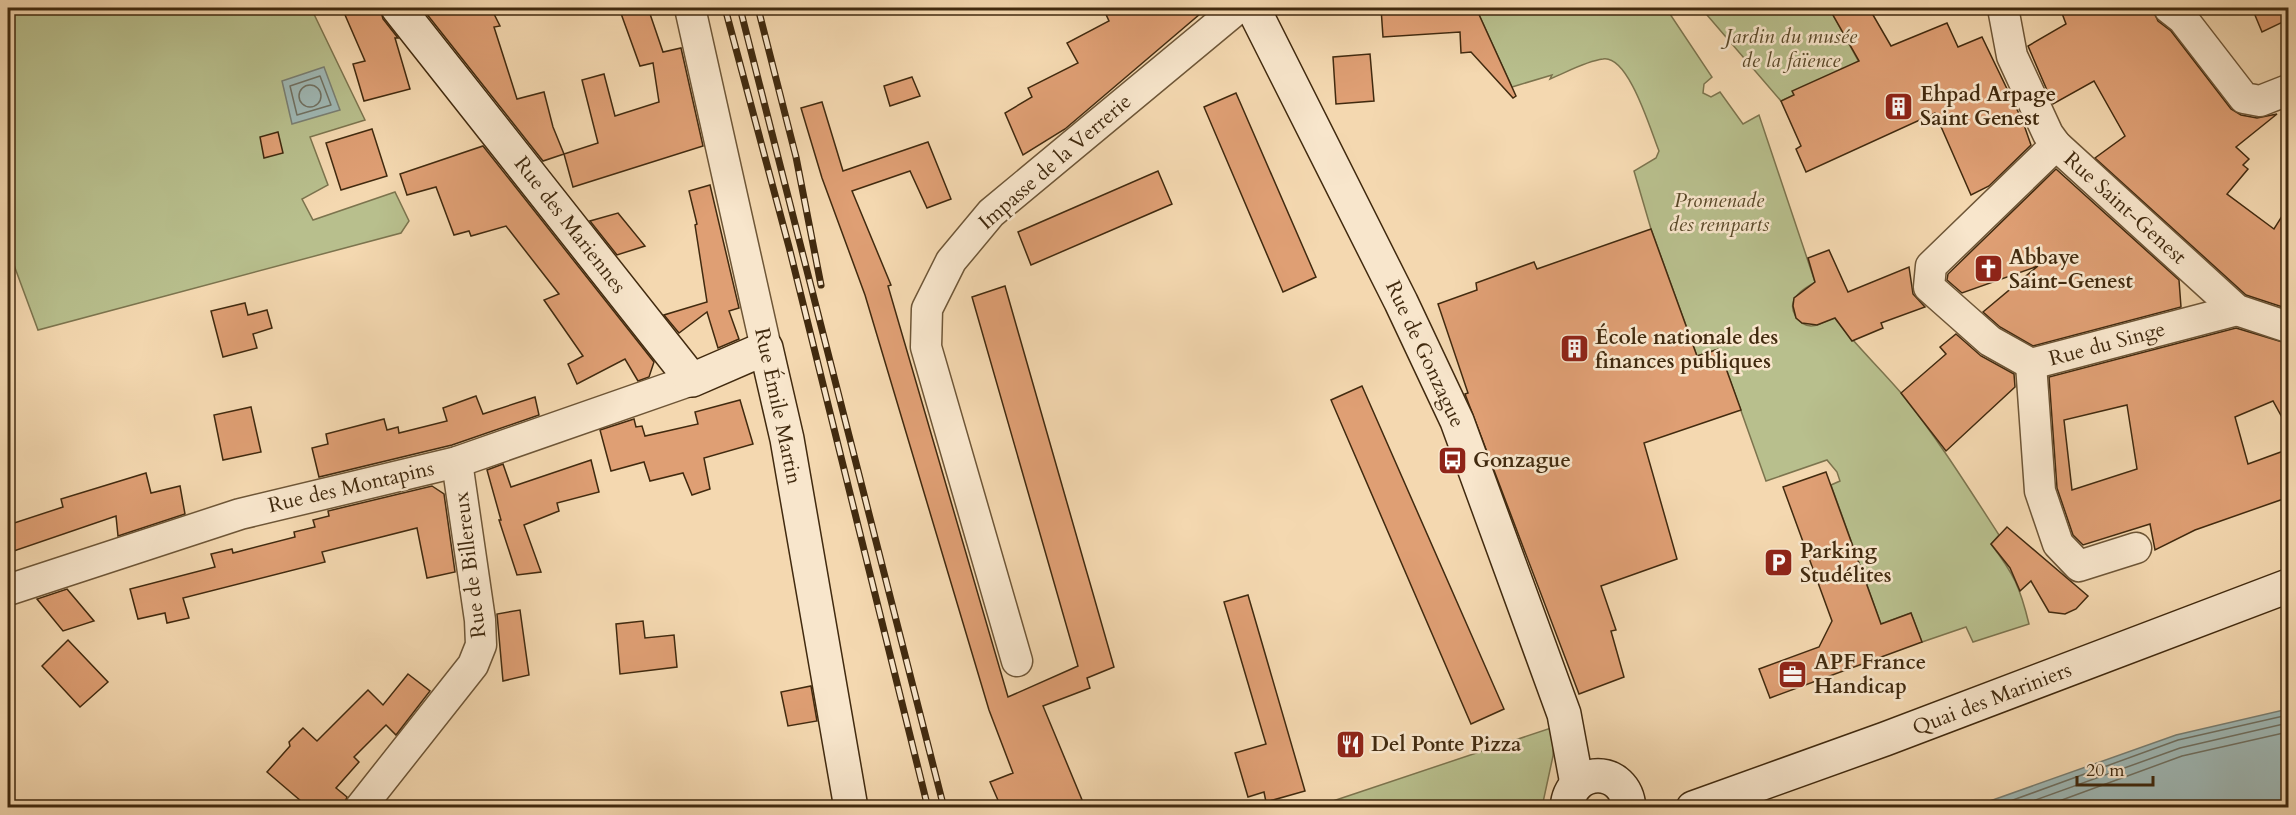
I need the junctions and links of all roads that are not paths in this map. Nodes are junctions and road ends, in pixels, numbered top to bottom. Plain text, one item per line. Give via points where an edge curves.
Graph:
1 (398, 8) edge
2 (690, 8) edge
3 (1238, 8) edge
4 (1253, 8) edge
5 (2002, 8) edge
6 (2169, 8) edge
7 (2289, 90) edge
8 (2056, 145) junction
9 (2237, 310) junction
10 (2289, 327) edge
11 (766, 348) junction
12 (2031, 364) junction
13 (692, 380) junction
14 (457, 462) junction
15 (2136, 548) dead end
16 (2289, 586) edge
17 (8, 590) edge
18 (1017, 661) dead end
19 (1582, 789) edge
20 (360, 807) edge
21 (850, 807) edge
22 (1629, 807) edge
23 (1693, 807) edge

1 - 13 main road, Rue des Mariennes
2 - 11 street, Rue Émile Martin
3 - 18 street, Impasse de la Verrerie via 991,213 951,261 927,309 926,347
4 - 19 main road, Rue de Gonzague via 1457,421 1564,714
5 - 8 street, Rue Saint-Genest via 2012,56
6 - 7 street via 2244,98 2260,101
8 - 9 street, Rue Saint-Genest
8 - 12 street, Rue du Singe via 1931,266 1929,287 1990,341
9 - 10 street, Rue Saint-Genest
9 - 12 street, Rue du Singe
11 - 13 main road
11 - 21 main road, Rue Émile Martin via 787,439
12 - 15 street via 2040,491 2058,544 2079,566
13 - 14 street, Rue des Montapins
14 - 17 street, Rue des Montapins via 240,514
14 - 20 street, Rue de Billereux via 481,645 473,665
16 - 23 main road, Quai des Mariniers
19 - 22 main road via 1618,782

